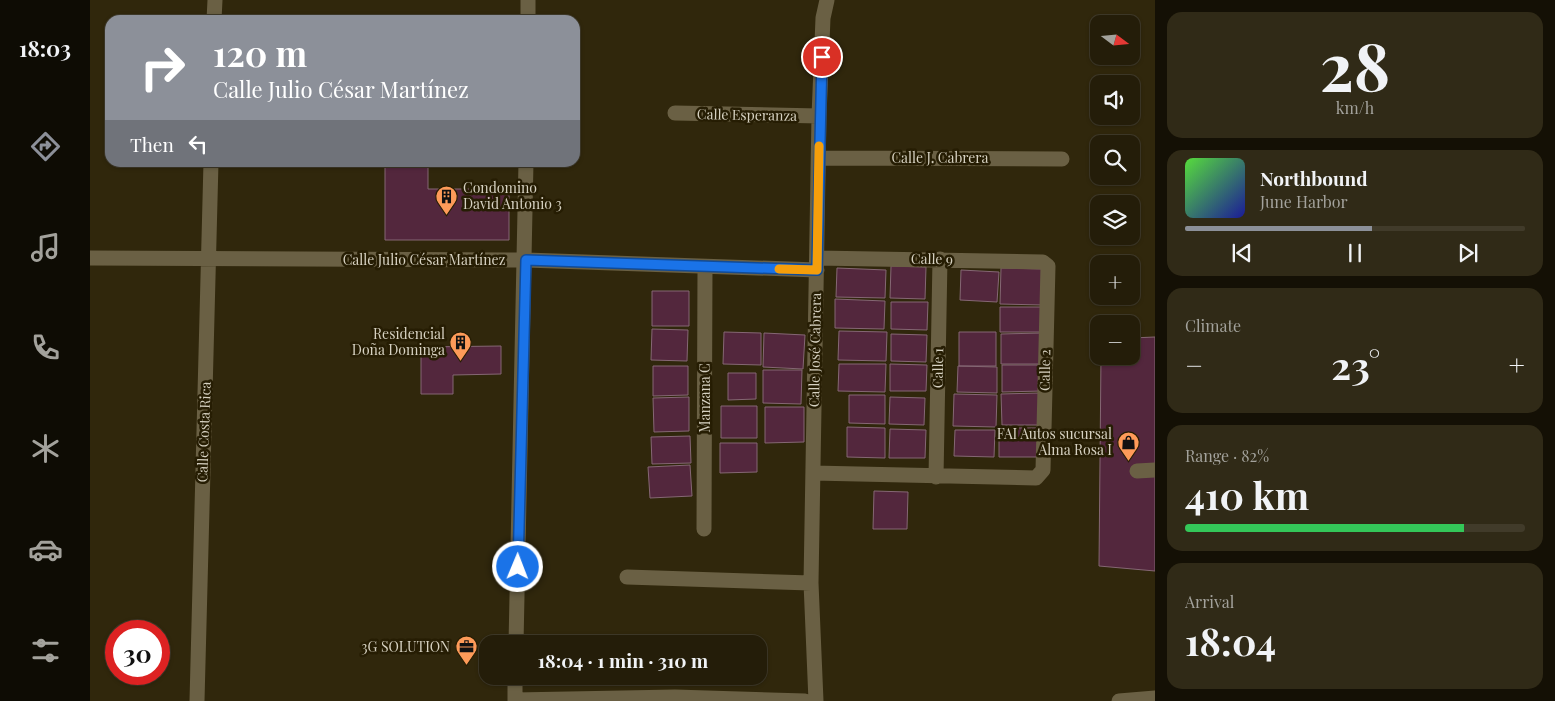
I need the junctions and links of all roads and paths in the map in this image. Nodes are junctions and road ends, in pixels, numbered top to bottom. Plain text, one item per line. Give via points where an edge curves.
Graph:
1 (215, 0) edge
2 (528, 0) edge
3 (827, 0) edge
4 (214, 15) edge
5 (528, 15) edge
6 (675, 113) dead end
7 (819, 116) junction
8 (819, 158) junction
9 (1062, 159) dead end
10 (211, 167) edge
11 (526, 167) edge
12 (90, 258) edge
13 (940, 259) junction
14 (209, 260) junction
15 (526, 260) junction
16 (1047, 263) joint
17 (817, 264) junction
18 (705, 268) junction
19 (1155, 470) edge
20 (1137, 471) dead end
21 (813, 473) junction
22 (936, 477) junction
23 (704, 529) dead end
24 (627, 577) dead end
25 (811, 583) junction
26 (516, 635) edge
27 (516, 685) edge
28 (1155, 698) edge
29 (675, 699) edge
30 (515, 700) edge
31 (197, 701) edge
32 (805, 701) edge
33 (816, 701) edge
34 (1119, 701) edge

1 - 4 street
2 - 5 street
3 - 7 street, Calle José Cabrera via 823,18
6 - 7 street, Calle Esperanza
7 - 8 street, Calle José Cabrera
8 - 9 street, Calle J. Cabrera
8 - 17 street, Calle José Cabrera
10 - 14 street, Calle Costa Rica
11 - 15 street
12 - 14 street, Calle Julio César Martínez
13 - 16 street, Calle 9
13 - 17 street, Calle 9
13 - 22 street, Calle 1
14 - 15 street, Calle Julio César Martínez
14 - 31 street, Calle Costa Rica
15 - 18 street, Calle Julio César Martínez
15 - 26 street
16 - 22 street, Calle 2 via 1043,470 1040,476
17 - 18 street, Calle Julio César Martínez
17 - 21 street, Calle José Cabrera
18 - 23 street, Manzana C
19 - 20 street
21 - 22 street
21 - 25 street, Calle José Cabrera
24 - 25 street
25 - 33 street, Calle José Cabrera
27 - 30 street
28 - 34 street
29 - 30 street
29 - 32 street

